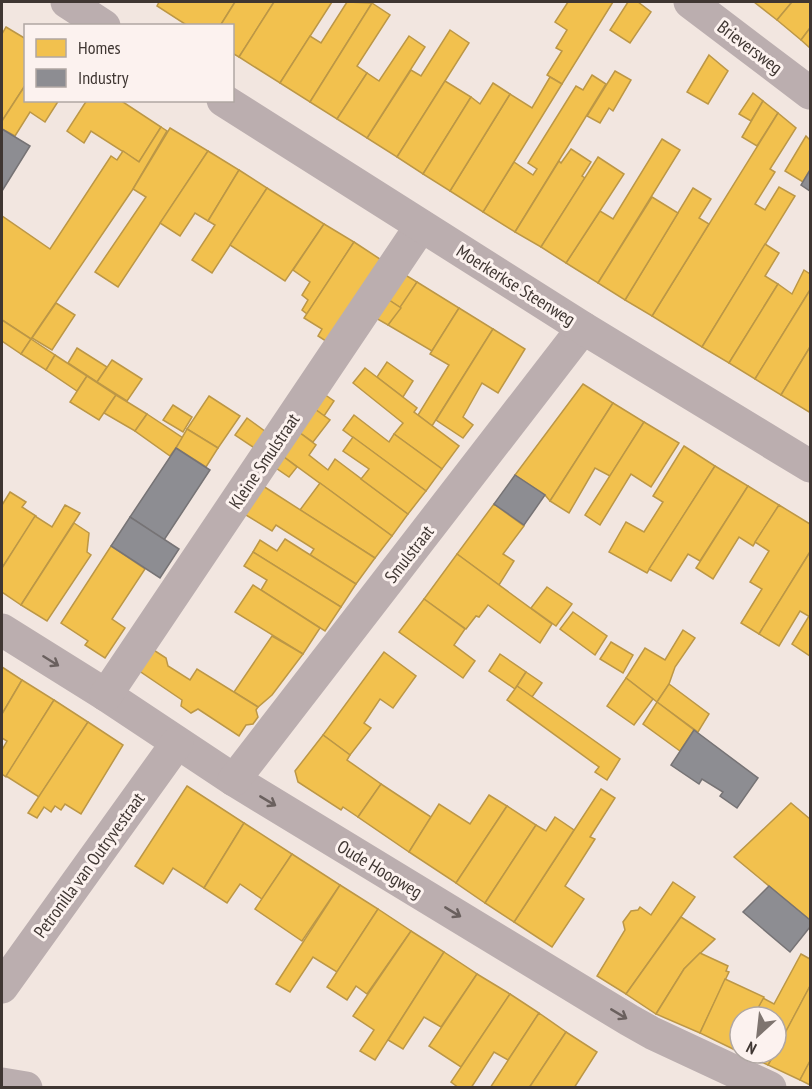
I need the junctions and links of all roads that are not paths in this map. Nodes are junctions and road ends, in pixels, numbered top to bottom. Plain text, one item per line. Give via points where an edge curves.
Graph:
1 (67, 2) edge
2 (690, 2) edge
3 (101, 24) edge
4 (810, 93) edge
5 (226, 102) edge
6 (421, 226) junction
7 (583, 328) junction
8 (810, 466) edge
9 (2, 630) edge
10 (106, 695) junction
11 (177, 743) junction
12 (234, 780) junction
13 (2, 987) edge
14 (2, 1084) edge
15 (26, 1088) edge
16 (770, 1088) edge

1 - 3 street
2 - 4 street, Brieversweg
5 - 6 street, Moerkerkse Steenweg
6 - 7 street, Moerkerkse Steenweg
6 - 10 street, Kleine Smulstraat
7 - 8 street, Moerkerkse Steenweg
7 - 12 street, Smulstraat
9 -> 10 street, Oude Hoogweg
10 - 11 street, Oude Hoogweg
11 - 12 street, Oude Hoogweg
11 - 13 street, Petronilla van Outryvestraat
12 -> 16 street, Oude Hoogweg via 652,1033
14 - 15 street

